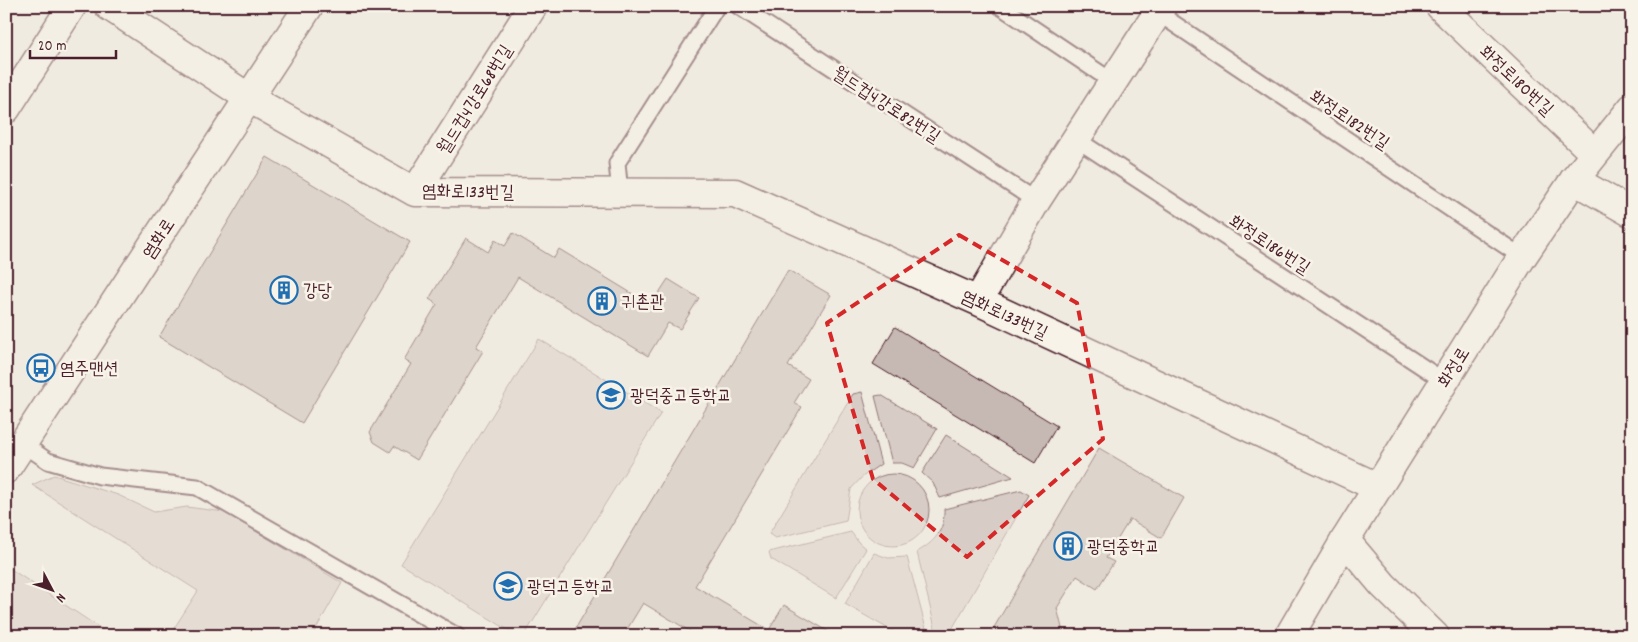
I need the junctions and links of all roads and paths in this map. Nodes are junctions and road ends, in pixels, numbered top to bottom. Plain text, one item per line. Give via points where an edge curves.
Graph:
1 (72, 6) edge
2 (109, 6) edge
3 (309, 6) edge
4 (533, 6) edge
5 (717, 6) edge
6 (738, 6) edge
7 (1000, 6) edge
8 (1440, 6) edge
9 (1160, 9) edge
10 (1113, 82) junction
11 (249, 98) junction
12 (1632, 108) edge
13 (6, 109) edge
14 (1076, 139) junction
15 (1594, 153) junction
16 (1574, 180) junction
17 (415, 192) junction
18 (620, 192) junction
19 (1036, 201) junction
20 (1632, 213) edge
21 (1522, 257) junction
22 (978, 301) junction
23 (1444, 381) junction
24 (23, 444) junction
25 (6, 469) edge
26 (1377, 487) junction
27 (1345, 540) junction
28 (457, 636) edge
29 (1288, 636) edge
30 (1435, 636) edge

1 - 13 street
2 - 11 street, 염화로133번길
3 - 11 street, 염화로
4 - 17 street, 월드컵4강로68번길
5 - 18 lane via 617,164
6 - 19 lane, 월드컵4강로82번길
7 - 10 lane
8 - 15 street, 화정로180번길
9 - 10 street
9 - 21 lane, 화정로182번길
10 - 14 street
11 - 17 street, 염화로133번길
11 - 24 street, 염화로
12 - 15 street, 화정로
14 - 19 street
14 - 23 lane, 화정로186번길
15 - 16 street, 화정로
16 - 20 street
16 - 21 street, 화정로
17 - 18 street, 염화로133번길
18 - 22 street, 염화로133번길 via 735,193
19 - 22 street
21 - 23 street, 화정로
22 - 26 street, 염화로133번길
23 - 26 street, 화정로
24 - 25 street, 염화로
24 - 28 lane via 48,460 100,476 197,487
26 - 27 street, 화정로
27 - 29 street, 화정로
27 - 30 street via 1383,585

